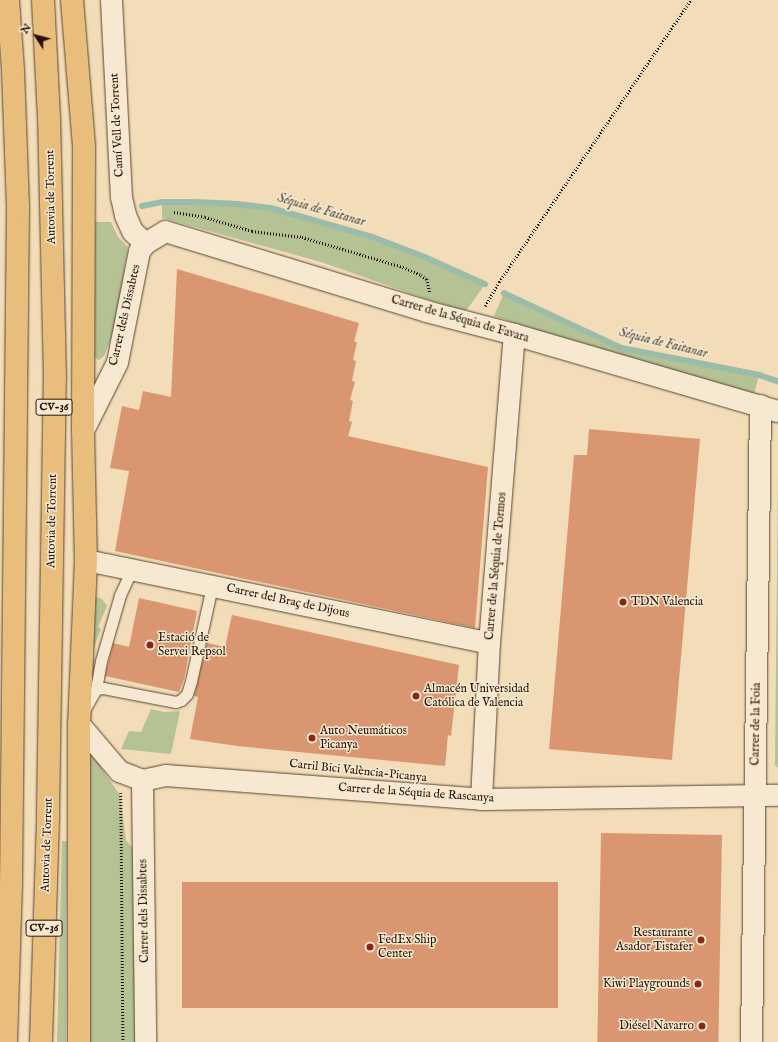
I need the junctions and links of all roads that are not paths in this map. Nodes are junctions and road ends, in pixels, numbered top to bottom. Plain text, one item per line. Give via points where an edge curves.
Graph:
1 (8, 0) edge
2 (43, 0) edge
3 (72, 0) edge
4 (111, 0) edge
5 (146, 243) junction
6 (514, 334) junction
7 (17, 408) junction
8 (769, 408) edge
9 (84, 430) junction
10 (86, 560) junction
11 (132, 569) junction
12 (212, 586) junction
13 (0, 634) edge
14 (489, 643) junction
15 (96, 688) junction
16 (80, 721) junction
17 (142, 780) junction
18 (778, 795) edge
19 (755, 796) junction
20 (481, 799) junction
21 (6, 1042) edge
22 (41, 1042) edge
23 (79, 1042) edge
24 (145, 1042) edge
25 (752, 1042) edge

1 - 7 highway, CV-36 via 18,207
2 - 22 highway, Autovia de Torrent / CV-36 via 49,118 55,379 48,806
3 - 9 highway via 84,147
4 - 5 street, Camí Vell de Torrent via 120,197 132,231
5 - 6 street, Carrer de la Séquia de Favara via 165,230 426,311
5 - 9 street, Carrer dels Dissabtes via 139,251 117,362
6 - 8 street, Carrer de la Séquia de Favara
6 - 14 street, Carrer de la Séquia de Tormos
7 - 13 highway
7 - 21 highway, CV-36 via 11,887
8 - 19 street, Carrer de la Foia
9 - 10 highway
10 - 11 street, Carrer del Braç de Dijous
10 - 16 highway
11 - 12 street, Carrer del Braç de Dijous
11 - 15 lane via 120,595
12 - 14 street, Carrer del Braç de Dijous
12 - 15 lane via 191,681 187,694 181,700 176,702
14 - 20 street, Carrer de la Séquia de Tormos
15 - 16 lane
16 - 17 street via 120,771
16 - 23 highway
17 - 20 street, Carrer de la Séquia de Rascanya via 165,775
17 - 24 street, Carrer dels Dissabtes
18 - 19 street, Carrer de la Séquia de Rascanya
19 - 20 street, Carrer de la Séquia de Rascanya
19 - 25 street, Carrer de la Foia

